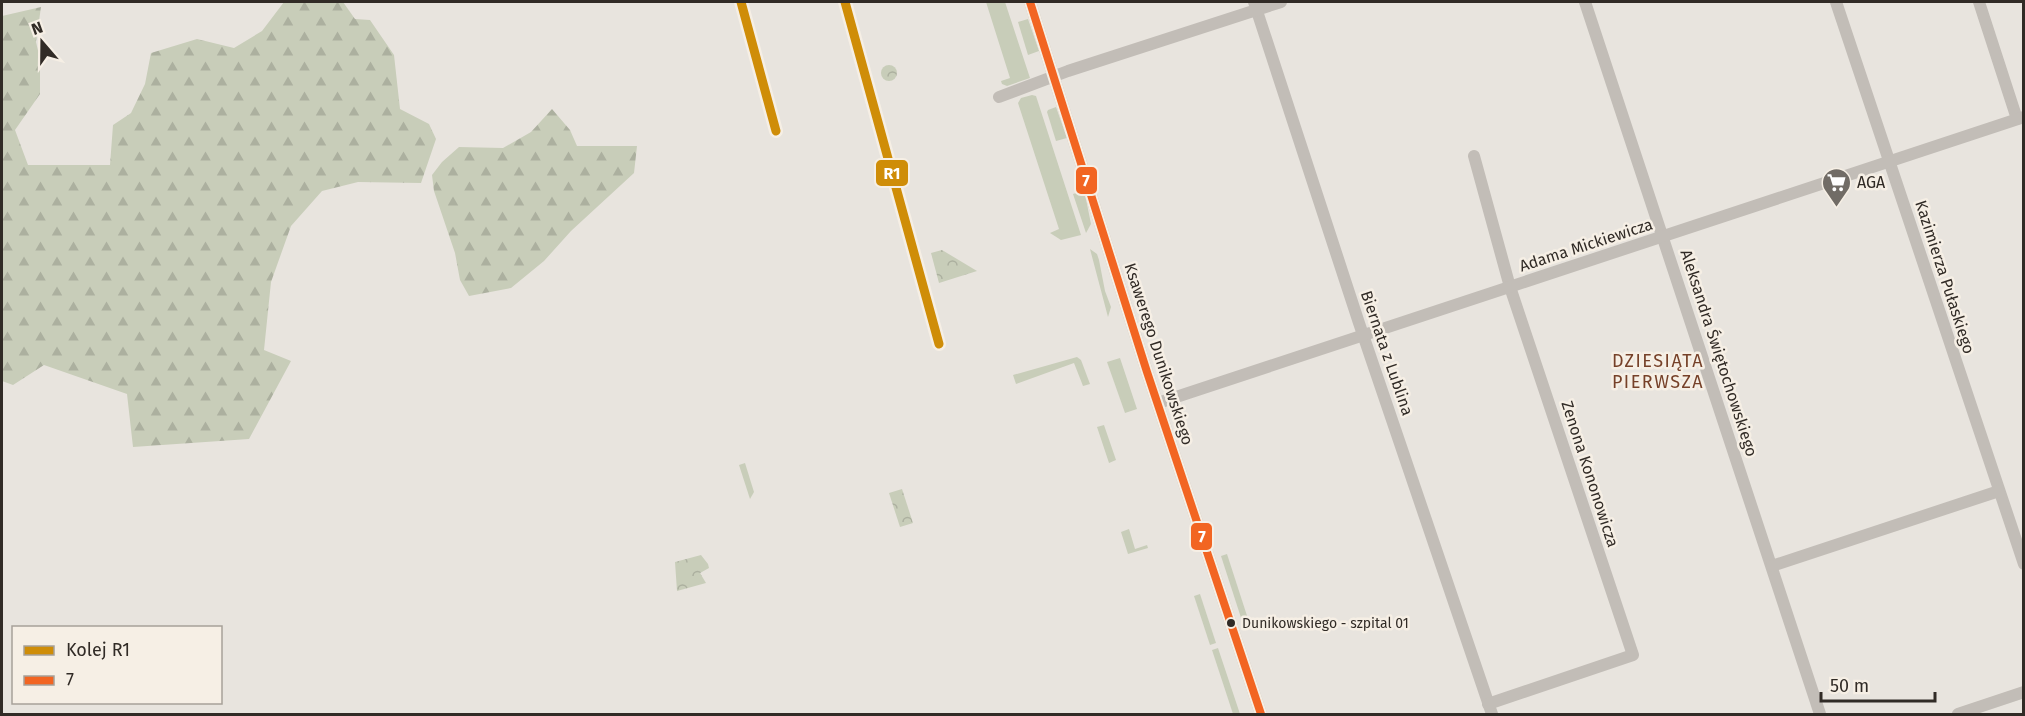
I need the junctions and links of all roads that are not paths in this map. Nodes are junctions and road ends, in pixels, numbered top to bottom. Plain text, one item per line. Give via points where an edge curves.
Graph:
1 (1030, 2) edge
2 (1281, 2) edge
3 (1585, 2) edge
4 (1836, 2) edge
5 (1979, 2) edge
6 (1255, 5) edge
7 (1055, 77) junction
8 (999, 97) dead end
9 (2020, 118) edge
10 (1474, 156) dead end
11 (1890, 161) junction
12 (1663, 236) junction
13 (1510, 287) junction
14 (1363, 335) junction
15 (1158, 403) junction
16 (1999, 491) junction
17 (2023, 561) edge
18 (1772, 566) junction
19 (2024, 692) edge
20 (1490, 709) edge
21 (1261, 714) edge
22 (1820, 714) edge
23 (1958, 714) edge

1 - 7 street, Ksawerego Dunikowskiego
2 - 6 street
3 - 12 street, Aleksandra Świętochowskiego
4 - 11 street, Kazimierza Pułaskiego
5 - 9 street
6 - 7 street
6 - 14 street, Biernata z Lublina
7 - 8 street
7 - 15 street, Ksawerego Dunikowskiego
9 - 11 street, Adama Mickiewicza
10 - 13 street, Zenona Kononowicza
11 - 12 street, Adama Mickiewicza
11 - 16 street, Kazimierza Pułaskiego
12 - 13 street, Adama Mickiewicza
12 - 18 street, Aleksandra Świętochowskiego
13 - 14 street, Adama Mickiewicza
13 - 20 street, Zenona Kononowicza via 1633,654
14 - 15 street, Adama Mickiewicza
14 - 20 street, Biernata z Lublina
15 - 21 street, Ksawerego Dunikowskiego
16 - 17 street, Kazimierza Pułaskiego
16 - 18 street
18 - 22 street, Aleksandra Świętochowskiego
19 - 23 street

